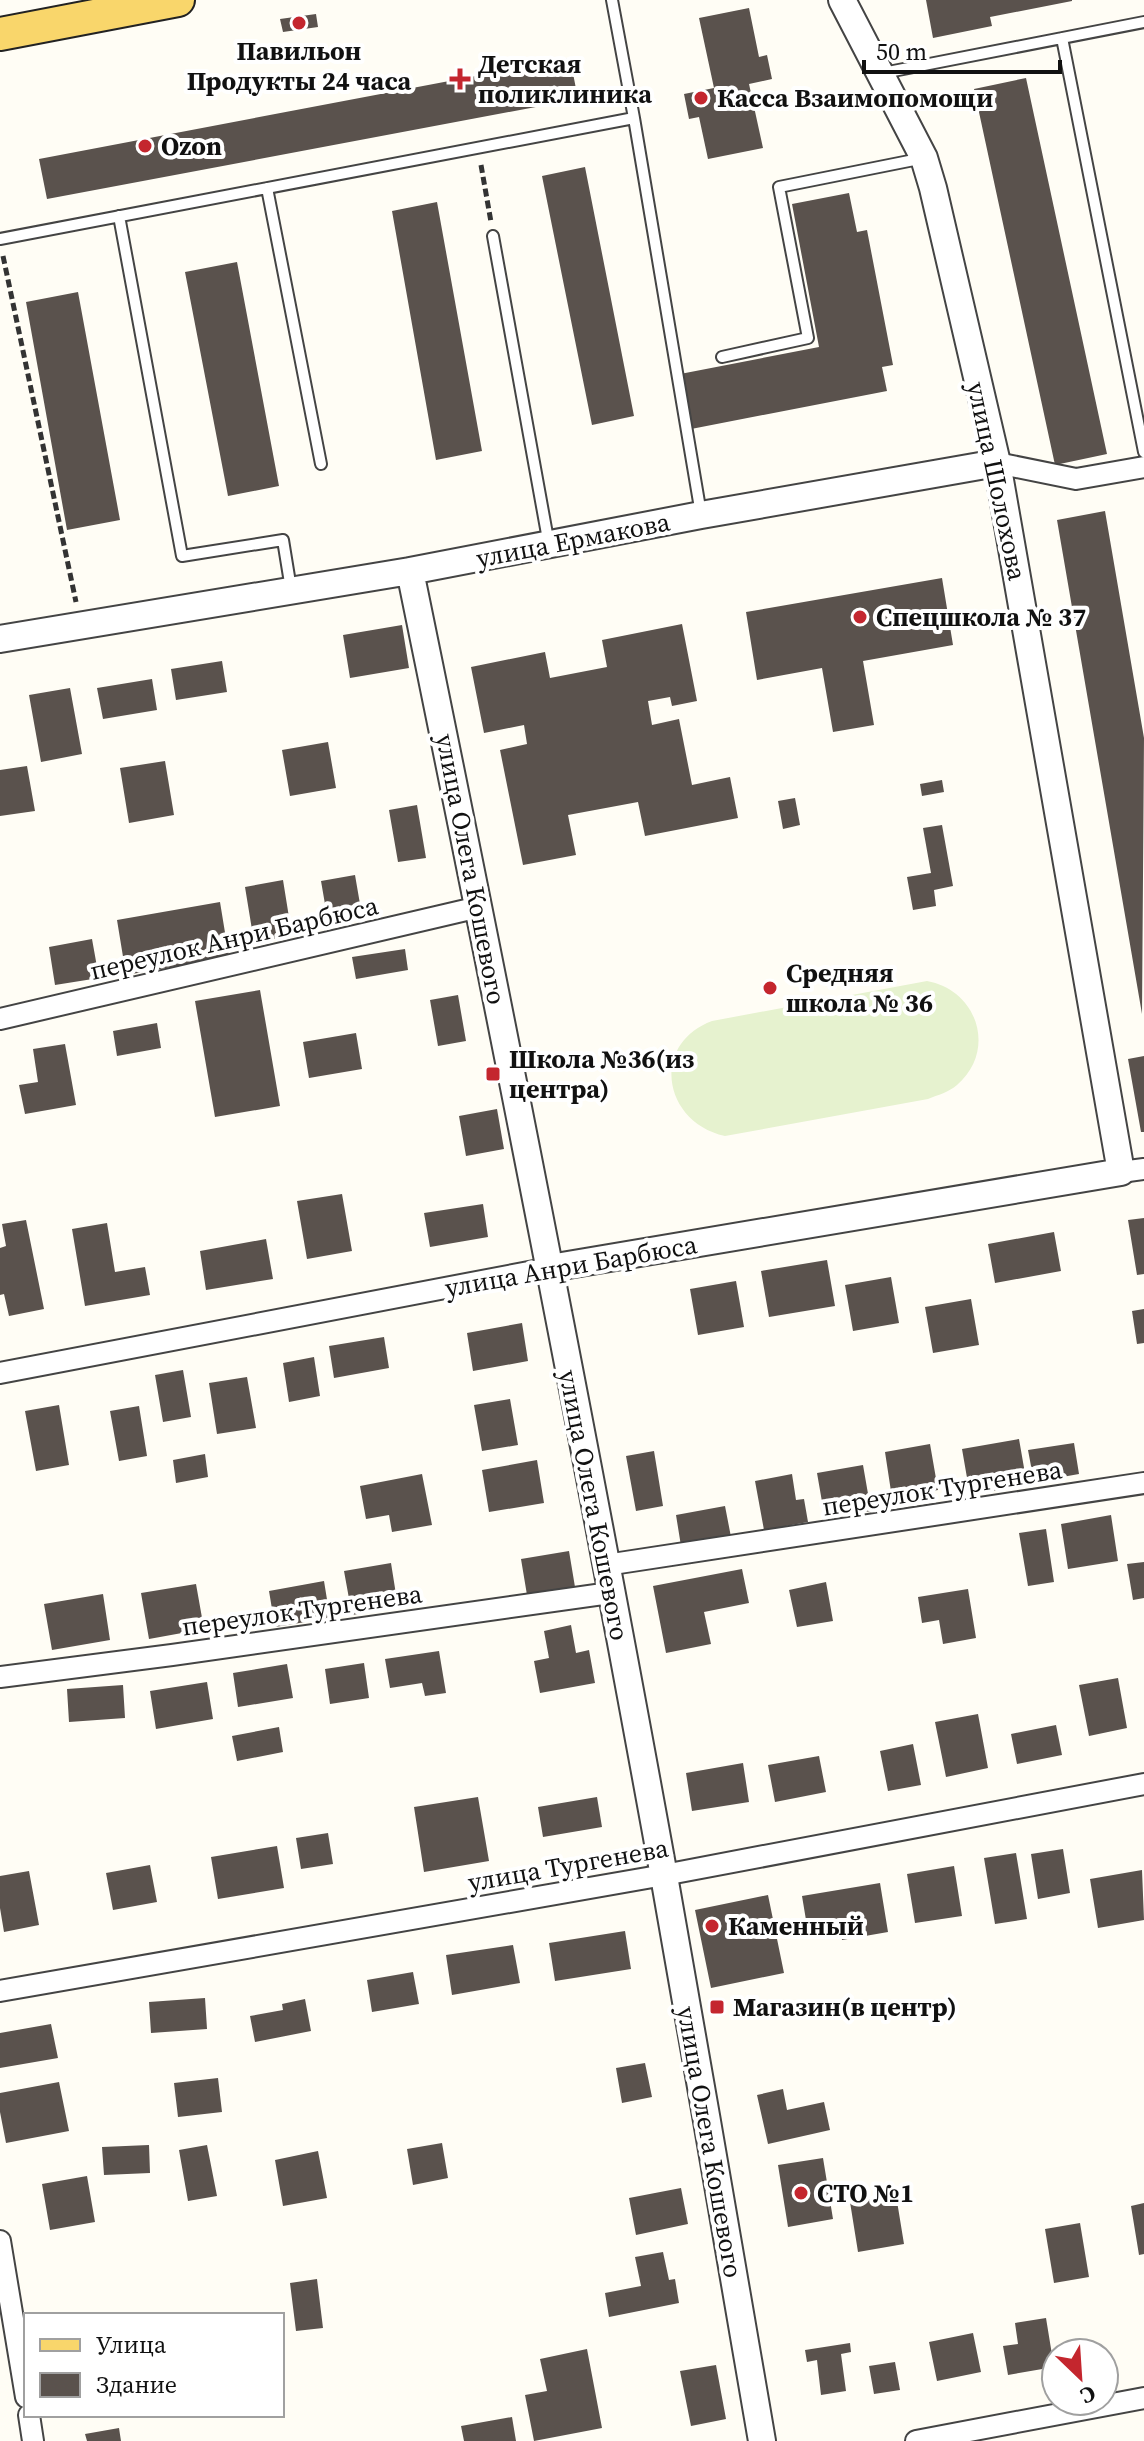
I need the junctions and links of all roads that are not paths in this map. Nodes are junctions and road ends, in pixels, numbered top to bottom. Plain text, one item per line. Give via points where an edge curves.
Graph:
1 (178, 0) edge
2 (612, 0) edge
3 (842, 0) edge
4 (1144, 22) edge
5 (0, 34) edge
6 (1062, 38) junction
7 (880, 73) junction
8 (634, 118) junction
9 (924, 158) junction
10 (267, 188) junction
11 (119, 216) junction
12 (493, 236) road end
13 (0, 241) edge
14 (722, 357) dead end
15 (1144, 452) edge
16 (997, 463) junction
17 (321, 464) dead end
18 (1144, 467) edge
19 (701, 515) junction
20 (549, 545) junction
21 (410, 571) junction
22 (292, 591) junction
23 (0, 639) edge
24 (479, 907) junction
25 (0, 1019) edge
26 (1132, 1170) edge
27 (550, 1268) junction
28 (0, 1373) edge
29 (1144, 1483) edge
30 (606, 1565) junction
31 (610, 1593) junction
32 (0, 1677) edge
33 (1144, 1784) edge
34 (664, 1875) junction
35 (0, 1991) edge
36 (0, 2241) edge
37 (24, 2385) edge
38 (1144, 2398) edge
39 (29, 2417) edge
40 (946, 2438) edge
41 (33, 2441) edge
42 (762, 2441) edge
43 (916, 2441) edge

1 - 5 main road
2 - 8 lane
3 - 7 street, улица Шолохова
4 - 6 lane
6 - 7 lane
6 - 15 lane
7 - 9 street, улица Шолохова
8 - 10 lane
8 - 19 lane
9 - 14 lane via 779,187 808,338
9 - 16 street, улица Шолохова
10 - 11 lane
10 - 17 lane
11 - 13 lane
11 - 22 lane via 182,556 283,540
12 - 20 lane
16 - 18 street, улица Ермакова via 1076,479
16 - 19 street, улица Ермакова
16 - 26 street, улица Шолохова
19 - 20 street, улица Ермакова
20 - 21 street, улица Ермакова
21 - 22 street, улица Ермакова
21 - 24 street, улица Олега Кошевого
22 - 23 street, улица Ермакова
24 - 25 street, переулок Анри Барбюса
24 - 27 street, улица Олега Кошевого
26 - 27 street, улица Анри Барбюса
27 - 28 street, улица Анри Барбюса
27 - 30 street, улица Олега Кошевого
29 - 30 street, переулок Тургенева
30 - 31 street, улица Олега Кошевого
31 - 32 street, переулок Тургенева
31 - 34 street, улица Олега Кошевого
33 - 34 street, улица Тургенева
34 - 35 street, улица Тургенева
34 - 42 street, улица Олега Кошевого
36 - 37 street
38 - 40 street
39 - 41 street
40 - 43 street

